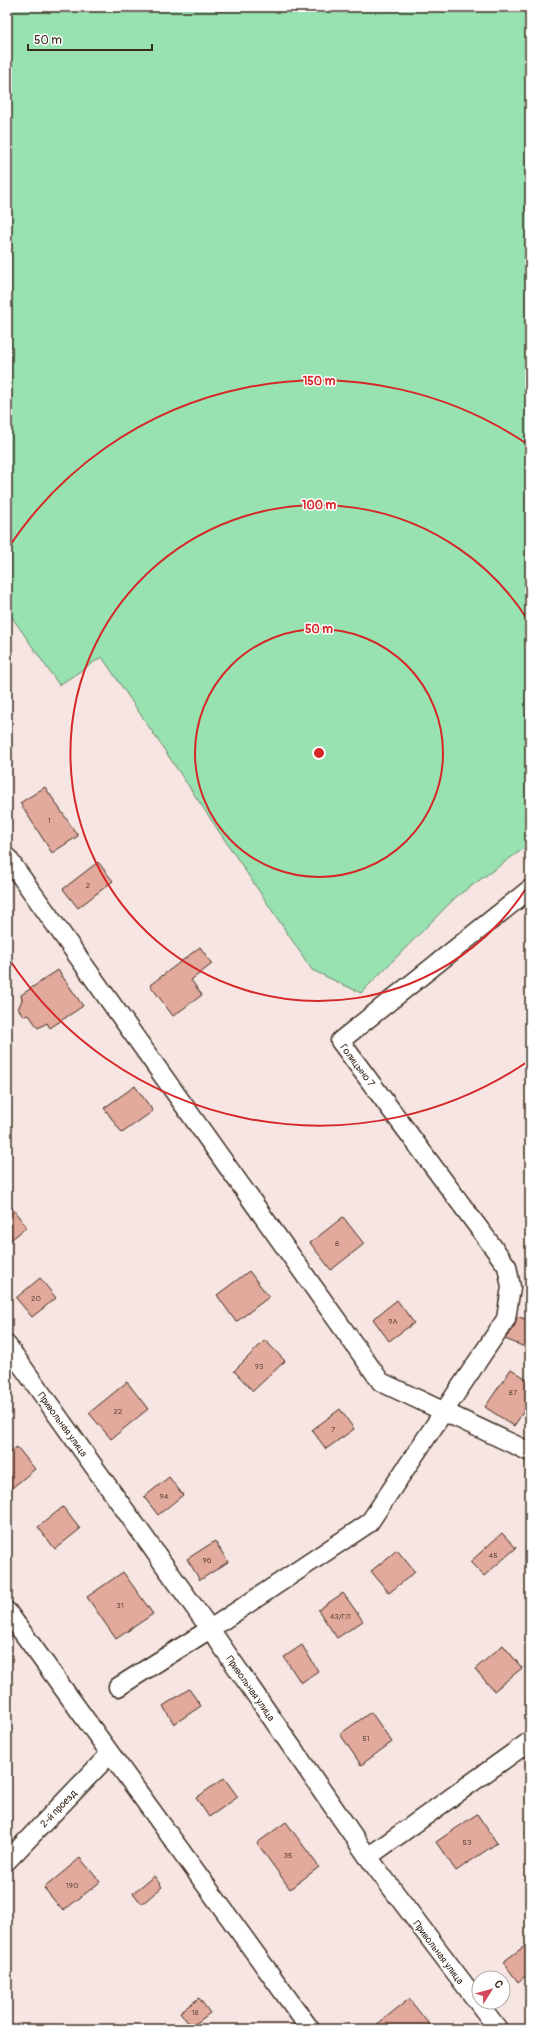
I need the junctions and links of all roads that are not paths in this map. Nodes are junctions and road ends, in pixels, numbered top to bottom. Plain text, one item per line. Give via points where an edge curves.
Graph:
1 (7, 857) edge
2 (530, 889) edge
3 (7, 1345) edge
4 (444, 1412) junction
5 (530, 1452) edge
6 (7, 1611) edge
7 (210, 1629) junction
8 (118, 1687) dead end
9 (530, 1741) edge
10 (110, 1754) junction
11 (368, 1857) junction
12 (7, 1861) edge
13 (310, 2029) edge
14 (498, 2029) edge

1 - 4 street via 381,1382
2 - 4 street, Голицыно 7 via 340,1041 507,1266 511,1287 506,1319
3 - 7 street, Привольная улица
4 - 5 street
4 - 7 street via 369,1523
6 - 10 street
7 - 8 street
7 - 11 street, Привольная улица
9 - 11 street
10 - 12 street, 2-й проезд
10 - 13 street
11 - 14 street, Привольная улица

